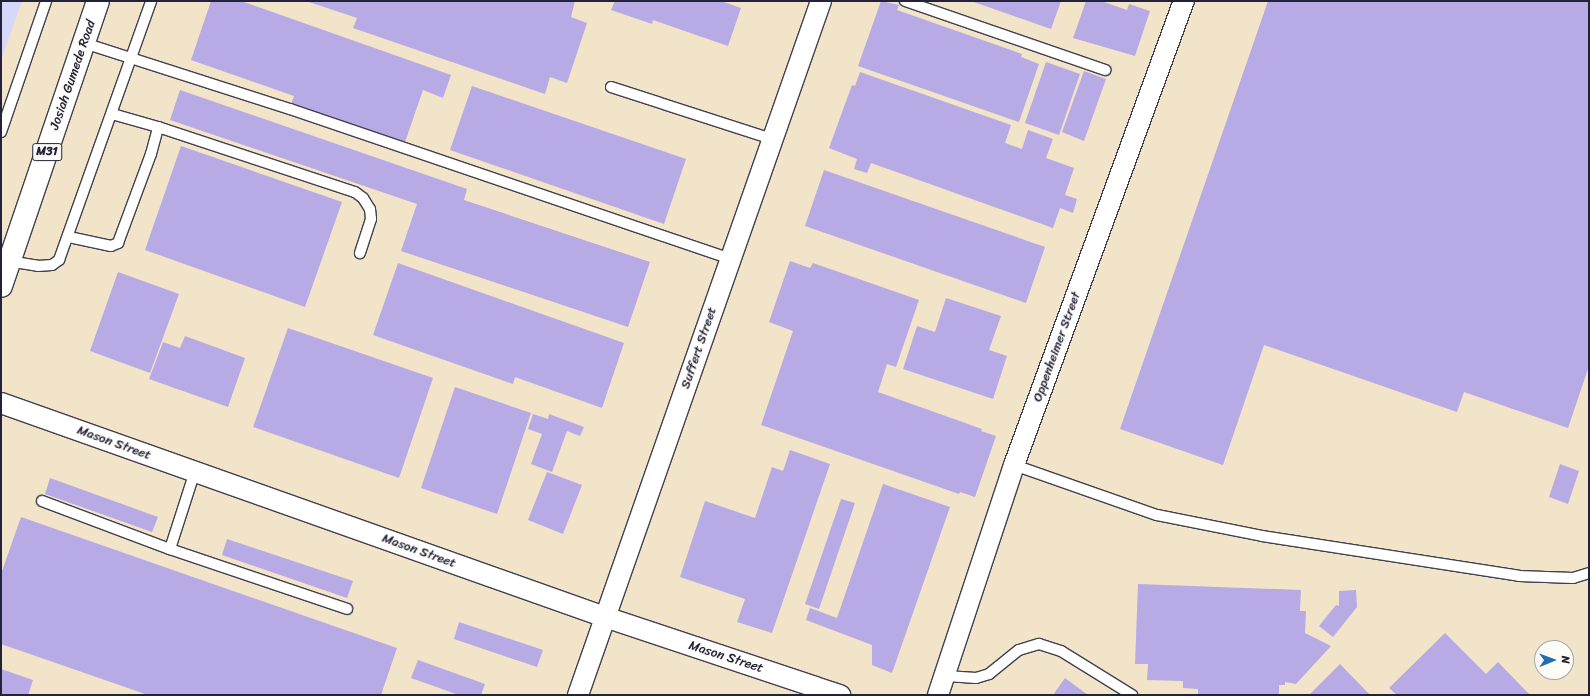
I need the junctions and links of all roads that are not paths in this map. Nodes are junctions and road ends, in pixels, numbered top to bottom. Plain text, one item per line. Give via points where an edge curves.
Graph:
1 (46, 1) edge
2 (98, 1) edge
3 (151, 1) edge
4 (821, 1) edge
5 (905, 1) edge
6 (1184, 1) edge
7 (84, 43) junction
8 (131, 59) junction
9 (1105, 70) dead end
10 (611, 87) dead end
11 (112, 114) junction
12 (158, 127) junction
13 (1, 132) edge
14 (772, 139) junction
15 (69, 237) junction
16 (360, 252) dead end
17 (730, 259) junction
18 (5, 260) edge
19 (1, 286) edge
20 (1, 402) edge
21 (1014, 465) junction
22 (195, 472) junction
23 (42, 501) dead end
24 (170, 549) junction
25 (1589, 573) edge
26 (347, 608) dead end
27 (605, 617) junction
28 (946, 676) junction
29 (578, 695) edge
30 (840, 695) edge
31 (938, 695) edge
32 (1132, 695) edge

1 - 13 lane
2 - 7 main road, Josiah Gumede Road / M31
3 - 8 lane
4 - 14 street, Suffert Street
5 - 9 lane
6 - 21 street, Oppenheimer Street
7 - 8 lane
7 - 18 main road, Josiah Gumede Road / M31
8 - 11 lane
8 - 17 lane via 298,111
10 - 14 lane
11 - 12 lane
11 - 15 lane
12 - 15 lane via 118,243 111,246
12 - 16 lane via 355,192 363,198 370,209 371,219
14 - 17 street, Suffert Street
15 - 18 lane via 59,260 52,265 38,266
17 - 27 street, Suffert Street
18 - 19 main road, Josiah Gumede Road / M31
20 - 22 street, Mason Street
21 - 25 lane via 1157,515 1262,536 1519,576 1573,578
21 - 28 street, Oppenheimer Street
22 - 24 lane
22 - 27 street, Mason Street
23 - 24 lane
24 - 26 lane
27 - 29 street, Suffert Street
27 - 30 street, Mason Street
28 - 31 street, Oppenheimer Street
28 - 32 lane via 976,678 990,674 1019,650 1039,644 1061,651

